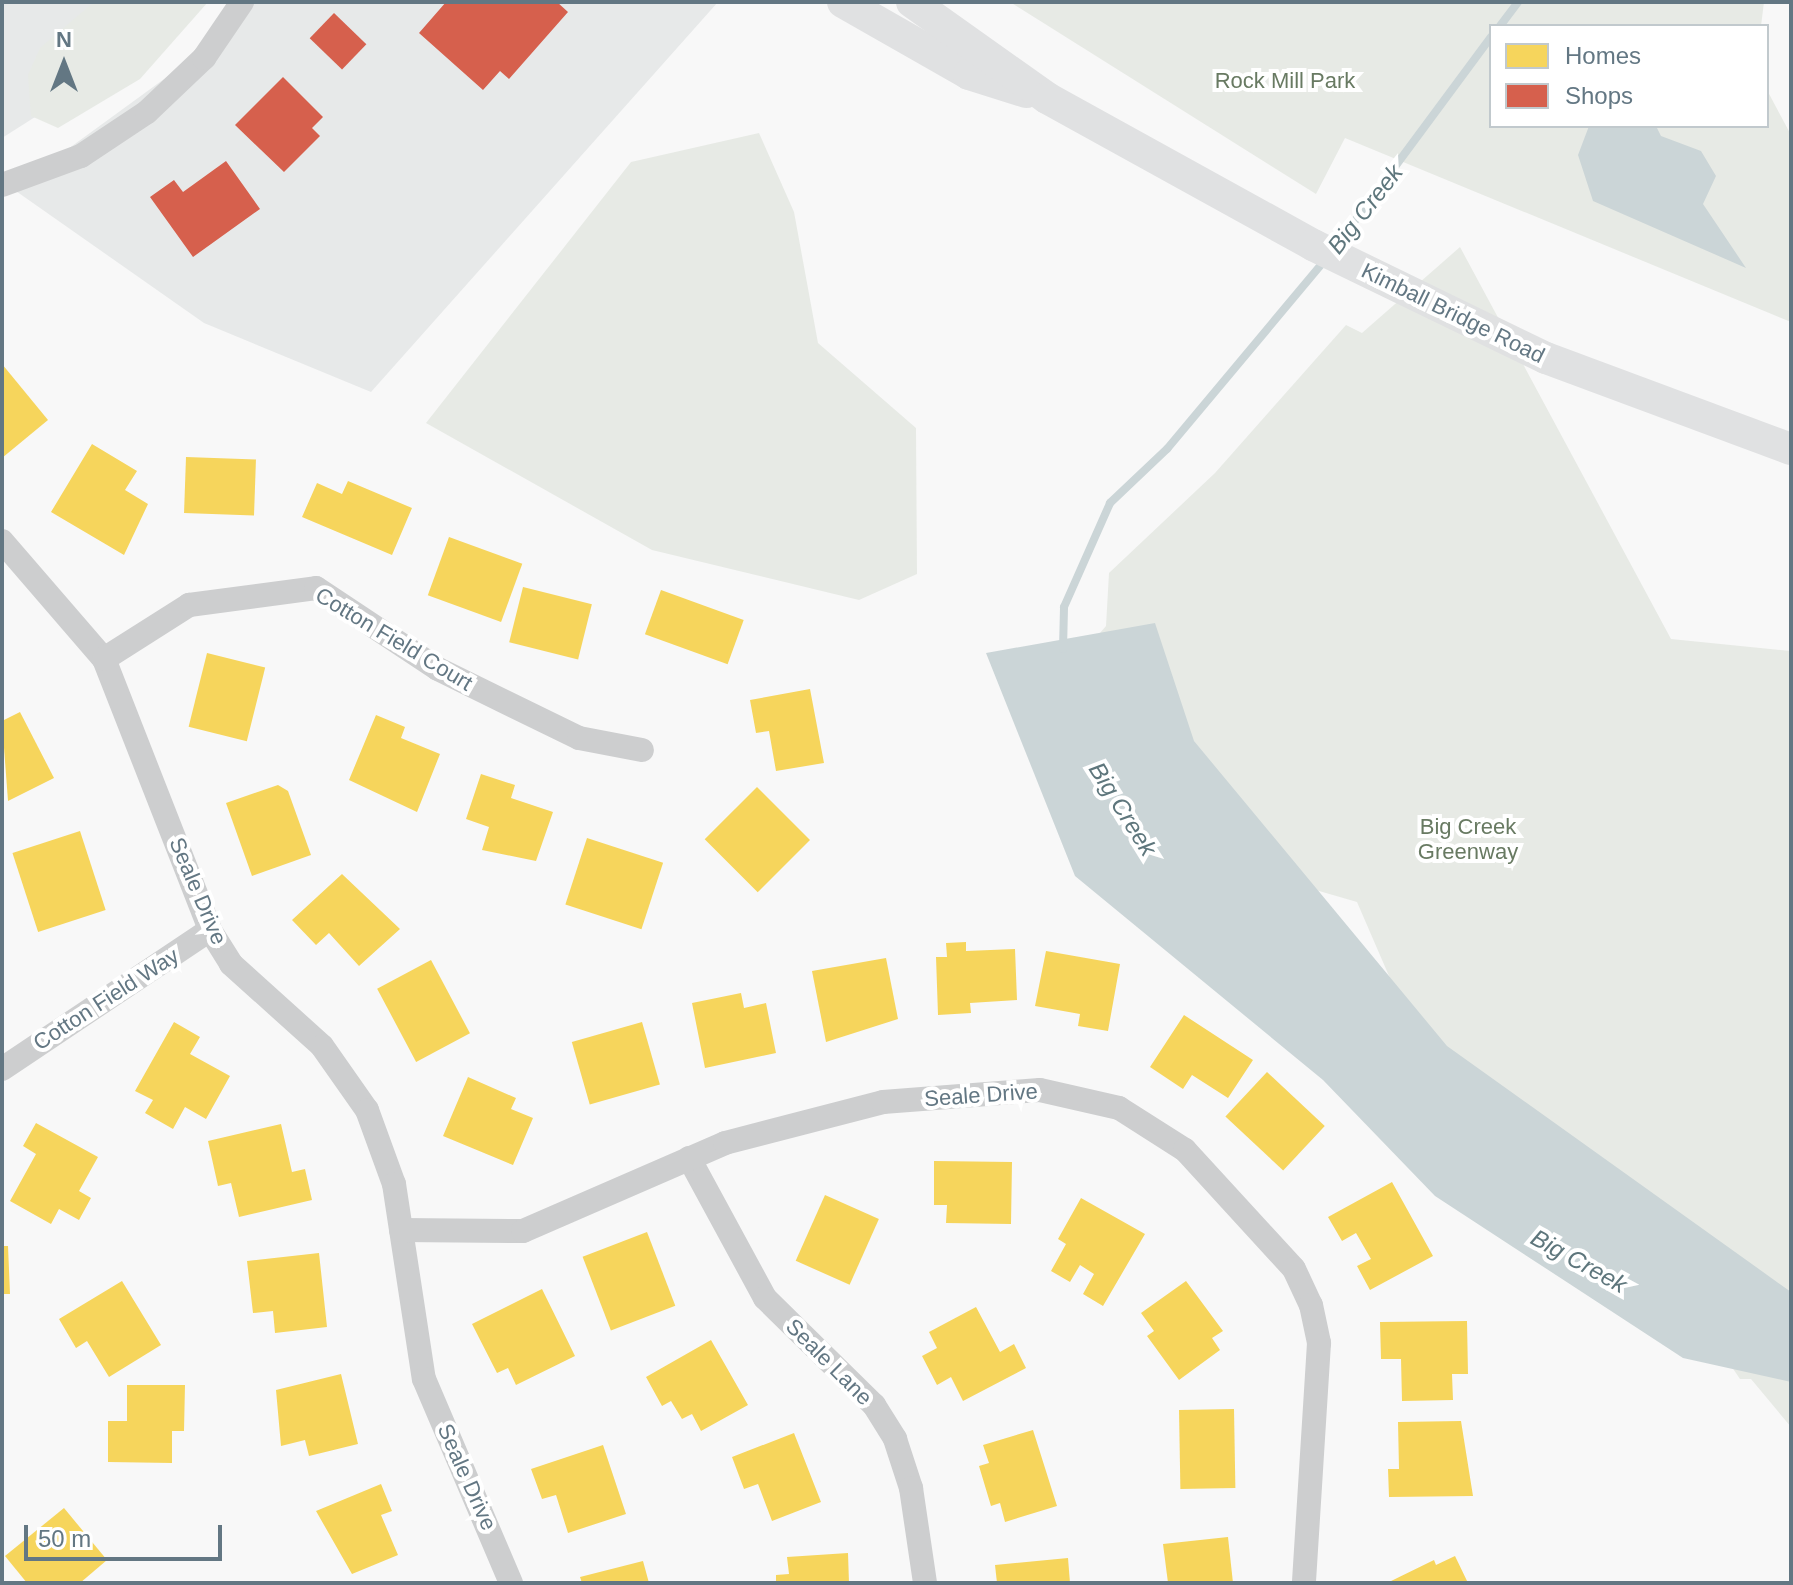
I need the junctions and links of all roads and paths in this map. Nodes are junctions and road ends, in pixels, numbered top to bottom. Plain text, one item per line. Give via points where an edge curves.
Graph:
1 (242, 2) edge
2 (843, 2) edge
3 (912, 2) edge
4 (1047, 98) junction
5 (2, 185) edge
6 (1791, 449) edge
7 (2, 541) edge
8 (104, 659) junction
9 (642, 750) dead end
10 (210, 930) junction
11 (2, 1069) edge
12 (689, 1158) junction
13 (401, 1230) junction
14 (511, 1583) edge
15 (925, 1583) edge
16 (1304, 1583) edge

1 - 5 street via 204,58 147,112 81,156
2 - 4 street, Kimball Bridge Road via 969,74
3 - 4 street, Kimball Bridge Road
4 - 6 street, Kimball Bridge Road via 1214,193 1441,310 1546,358
7 - 8 street, Seale Drive
8 - 9 street, Cotton Field Court via 189,605 316,588 438,669 579,738
8 - 10 street, Seale Drive
10 - 11 street, Cotton Field Way
10 - 13 street, Seale Drive via 257,993 347,1077 383,1147
12 - 13 street, Seale Drive via 523,1231
12 - 15 street, Seale Lane via 765,1298 874,1405 895,1439
12 - 16 street, Seale Drive via 883,1102 1040,1090 1094,1099 1154,1126 1269,1239 1311,1305 1319,1343
13 - 14 street, Seale Drive via 407,1303 424,1379

